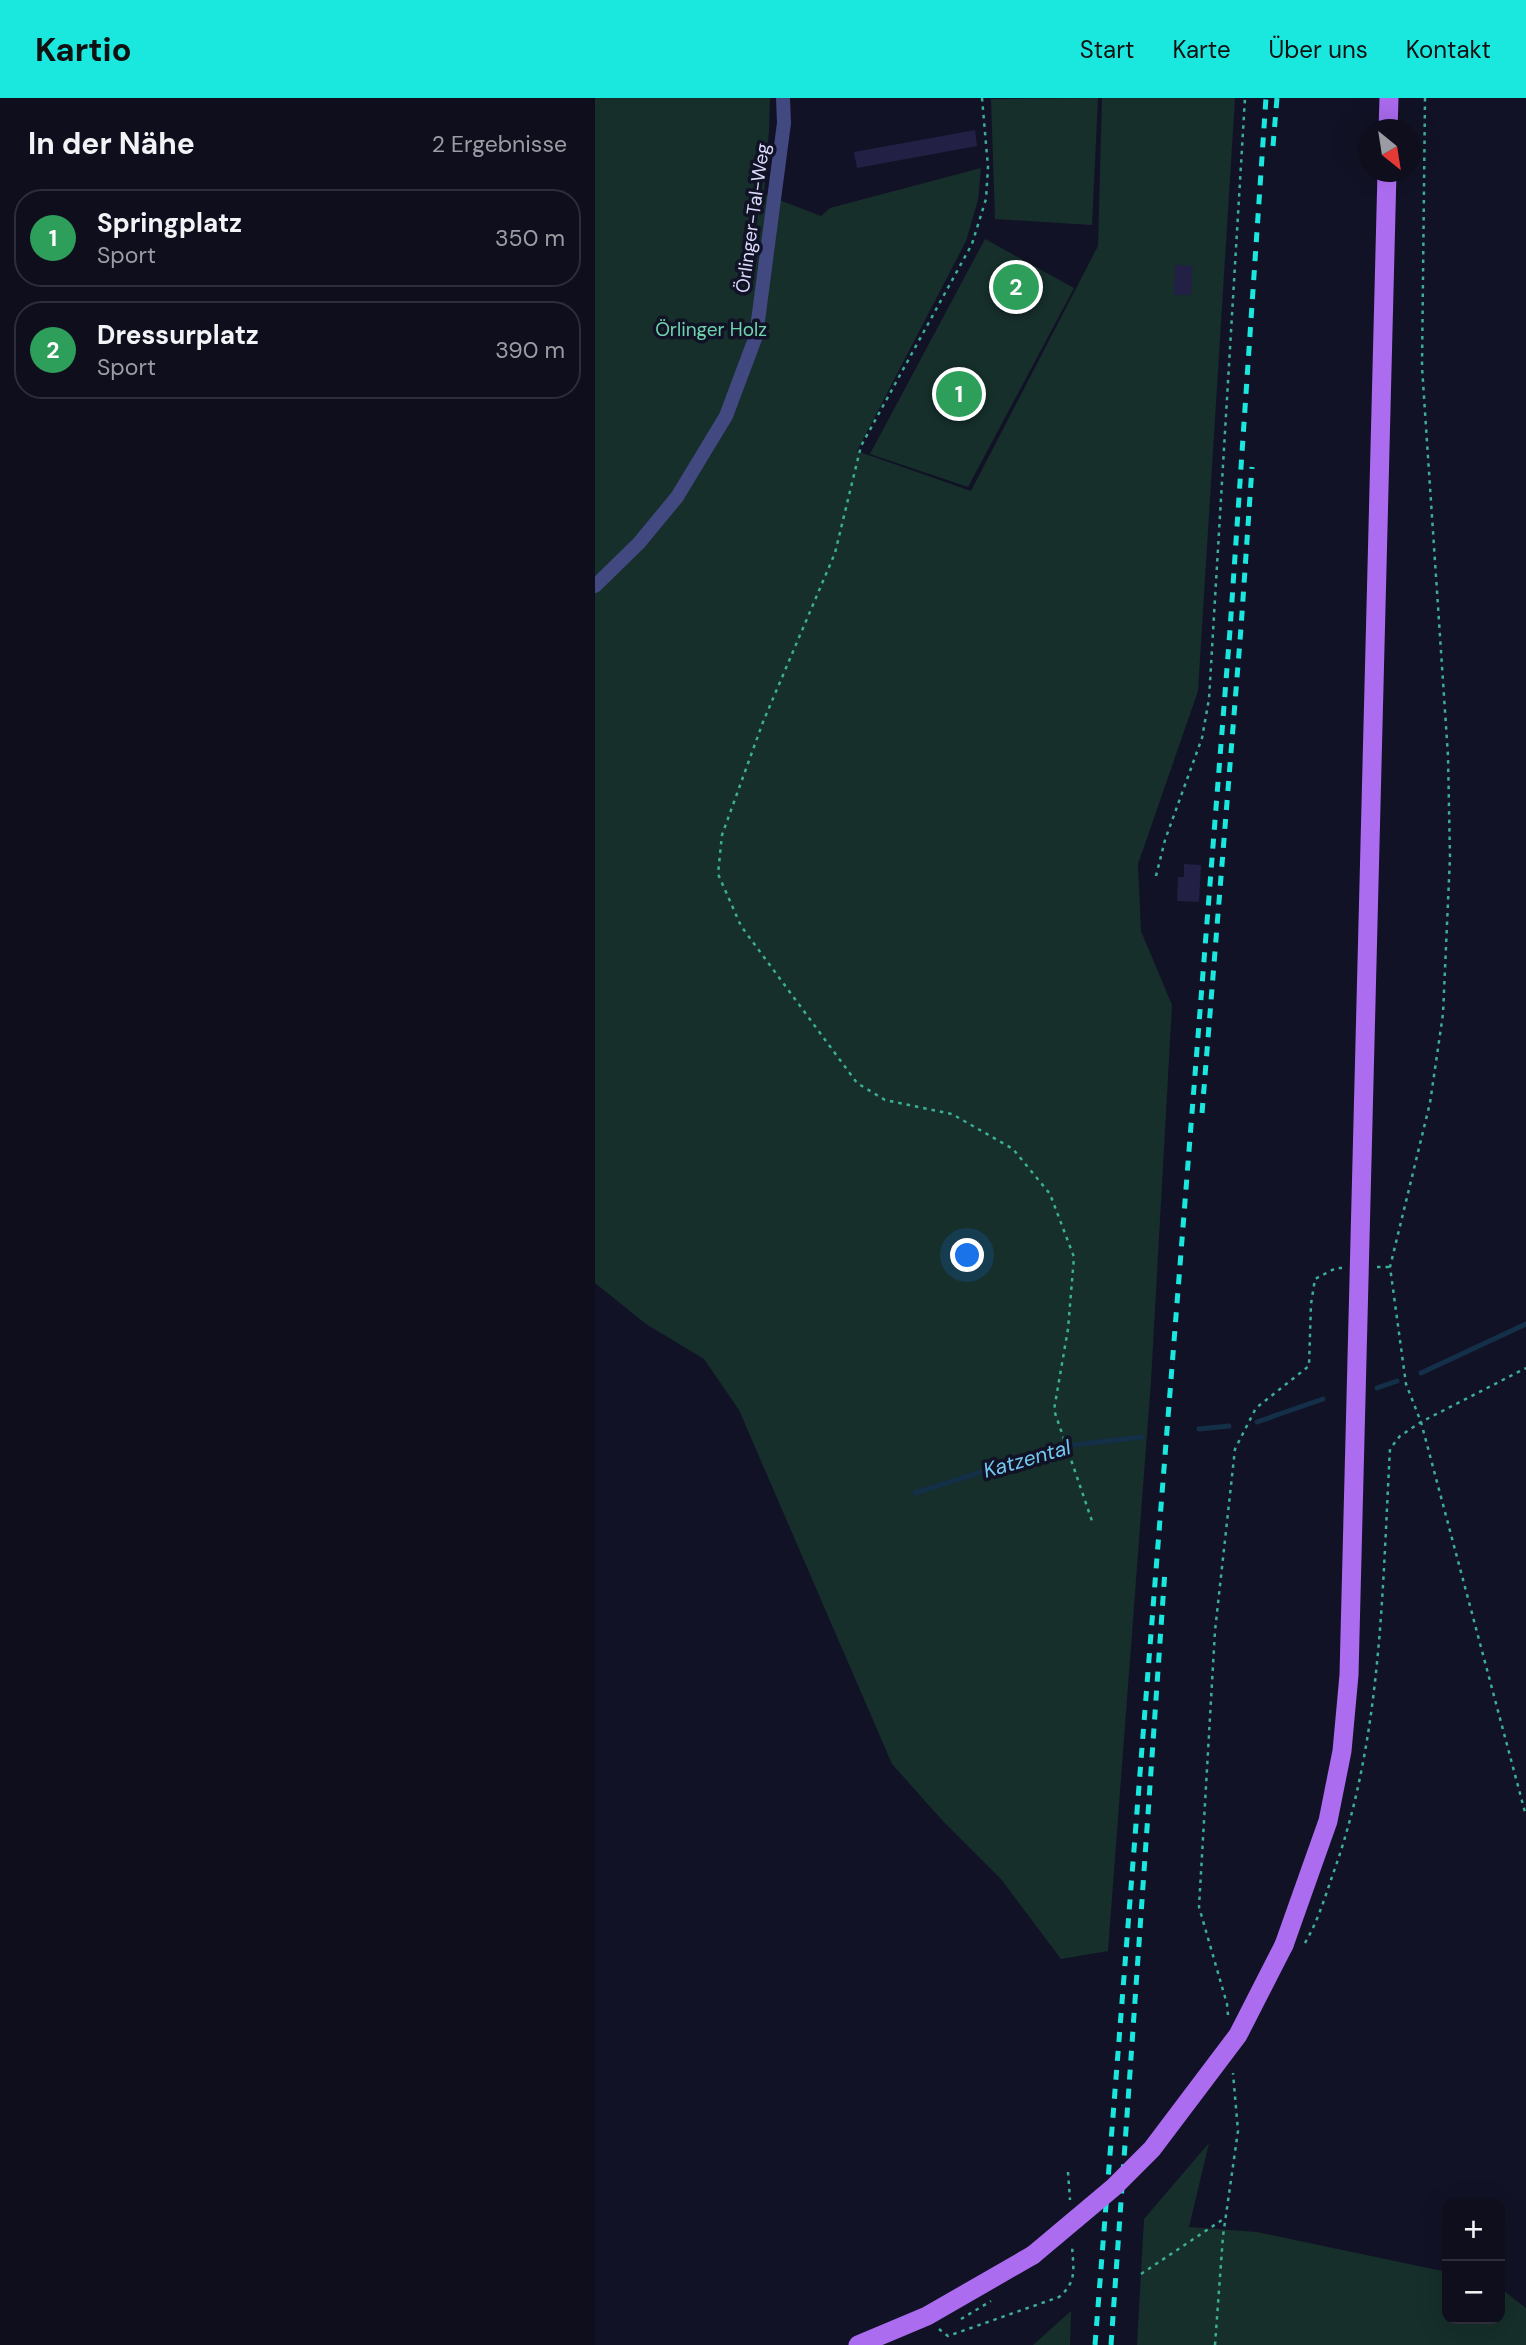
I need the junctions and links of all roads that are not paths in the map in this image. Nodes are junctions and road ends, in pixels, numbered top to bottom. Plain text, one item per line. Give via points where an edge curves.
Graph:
1 (783, 98) edge
2 (1389, 98) edge
3 (1388, 119) edge
4 (1387, 182) edge
5 (595, 586) edge
6 (858, 2345) edge

1 - 5 street, Örlinger-Tal-Weg via 784,123 756,336 726,416 677,497
2 - 3 main road
4 - 6 main road, bridge via 1349,1675 1342,1751 1328,1821 1284,1945 1238,2035 1153,2149 1033,2255 927,2316

